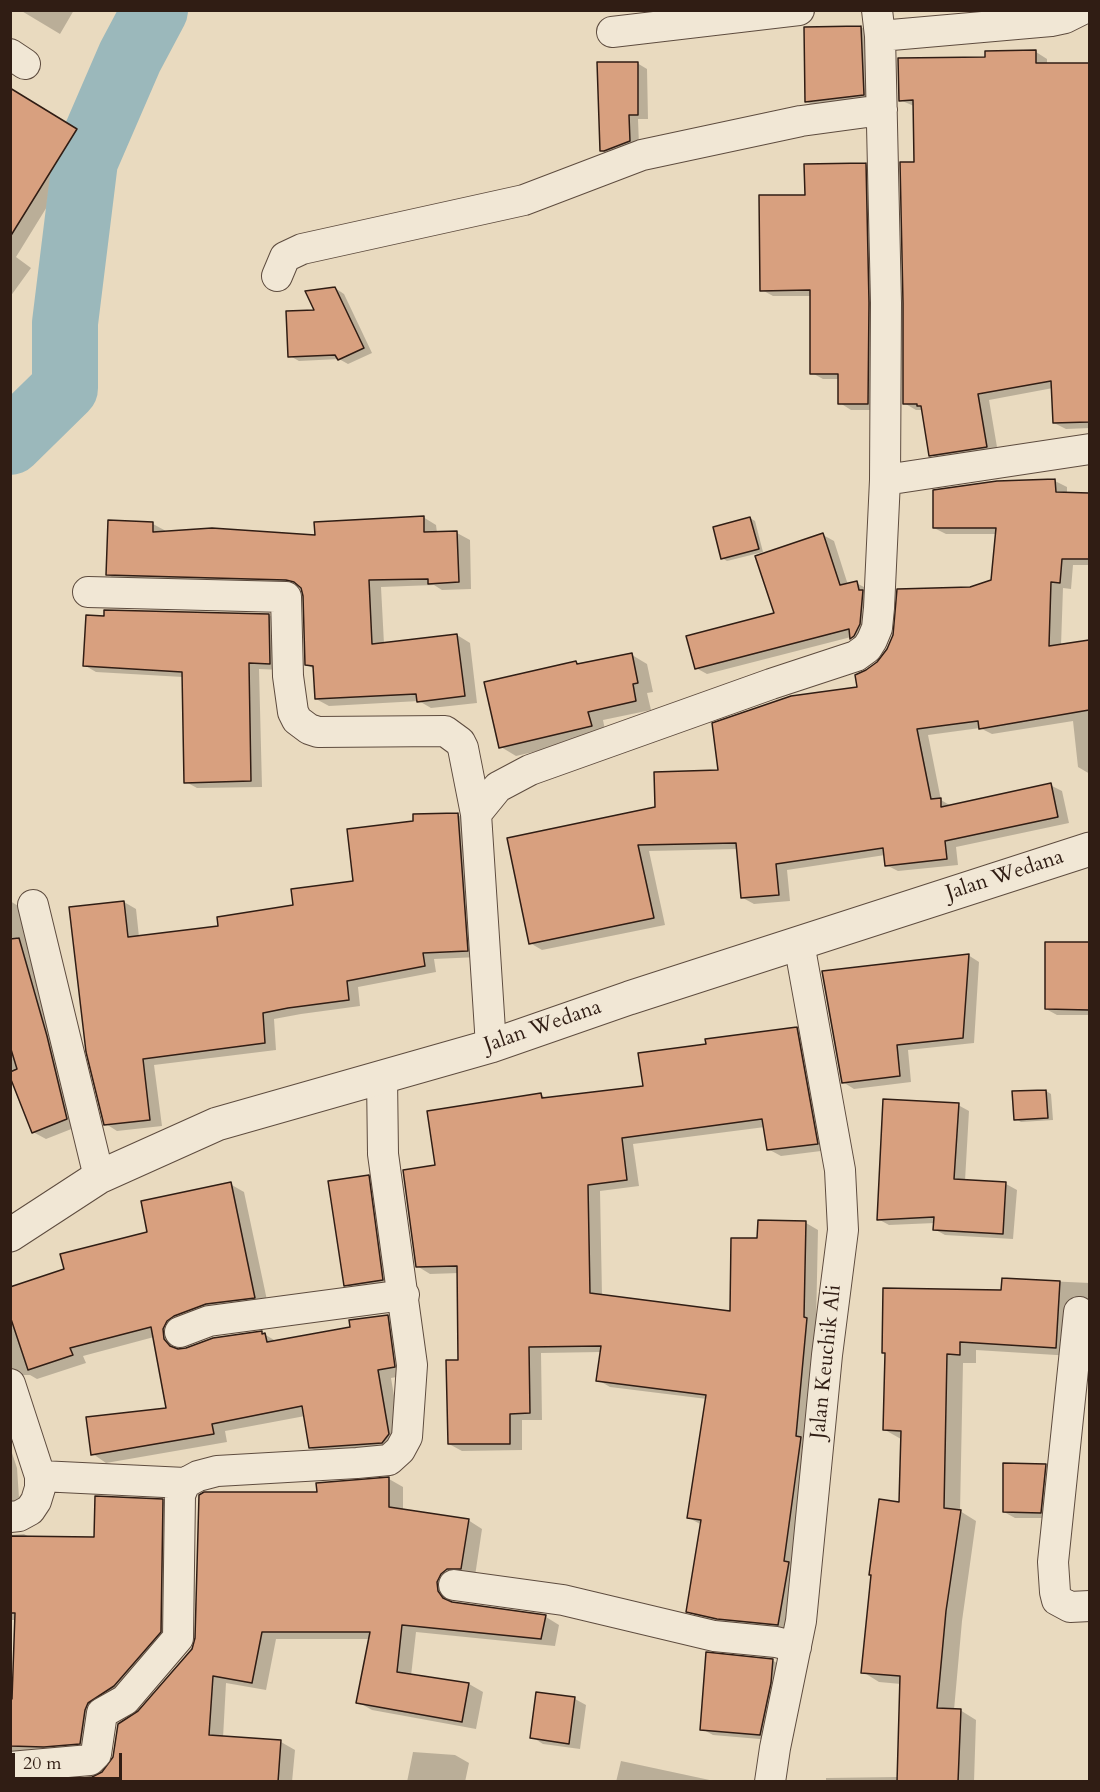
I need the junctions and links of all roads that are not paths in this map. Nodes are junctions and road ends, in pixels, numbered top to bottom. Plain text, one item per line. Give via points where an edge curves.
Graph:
1 (799, 10) edge
2 (1081, 10) edge
3 (878, 23) edge
4 (612, 32) dead end
5 (882, 110) junction
6 (277, 276) dead end
7 (1089, 448) edge
8 (885, 480) junction
9 (88, 592) dead end
10 (476, 814) junction
11 (1089, 849) edge
12 (33, 904) dead end
13 (799, 943) junction
14 (491, 1046) junction
15 (382, 1077) junction
16 (99, 1177) junction
17 (10, 1235) edge
18 (404, 1295) junction
19 (1079, 1312) dead end
20 (180, 1332) dead end
21 (10, 1384) edge
22 (40, 1476) junction
23 (185, 1483) junction
24 (10, 1517) edge
25 (454, 1585) dead end
26 (1089, 1606) edge
27 (796, 1647) junction
28 (10, 1767) edge
29 (770, 1782) edge

1 - 4 street
2 - 3 street via 1051,21
3 - 5 street
5 - 6 street via 801,121 642,155 524,200 302,249 285,257
5 - 8 street
7 - 8 street
8 - 10 street via 877,628 867,648 856,656 530,770 498,787
9 - 10 street via 286,597 288,676 297,720 318,732 445,731 463,748
10 - 14 street
11 - 13 street, Jalan Wedana
12 - 16 street
13 - 14 street, Jalan Wedana
13 - 27 street, Jalan Keuchik Ali via 840,1170 843,1230
14 - 15 street, Jalan Wedana
15 - 16 street, Jalan Wedana via 217,1124
15 - 18 street via 383,1154
16 - 17 street, Jalan Wedana
18 - 20 street via 209,1321
18 - 23 street via 412,1365 407,1437 389,1460 217,1471
19 - 26 street via 1053,1562 1057,1600 1070,1607
21 - 22 street
22 - 23 street
22 - 24 street via 36,1502 30,1510
23 - 28 street via 180,1495 178,1638 125,1700 102,1713 96,1754 90,1760
25 - 27 street via 563,1600 714,1636
27 - 29 street, Jalan Keuchik Ali

